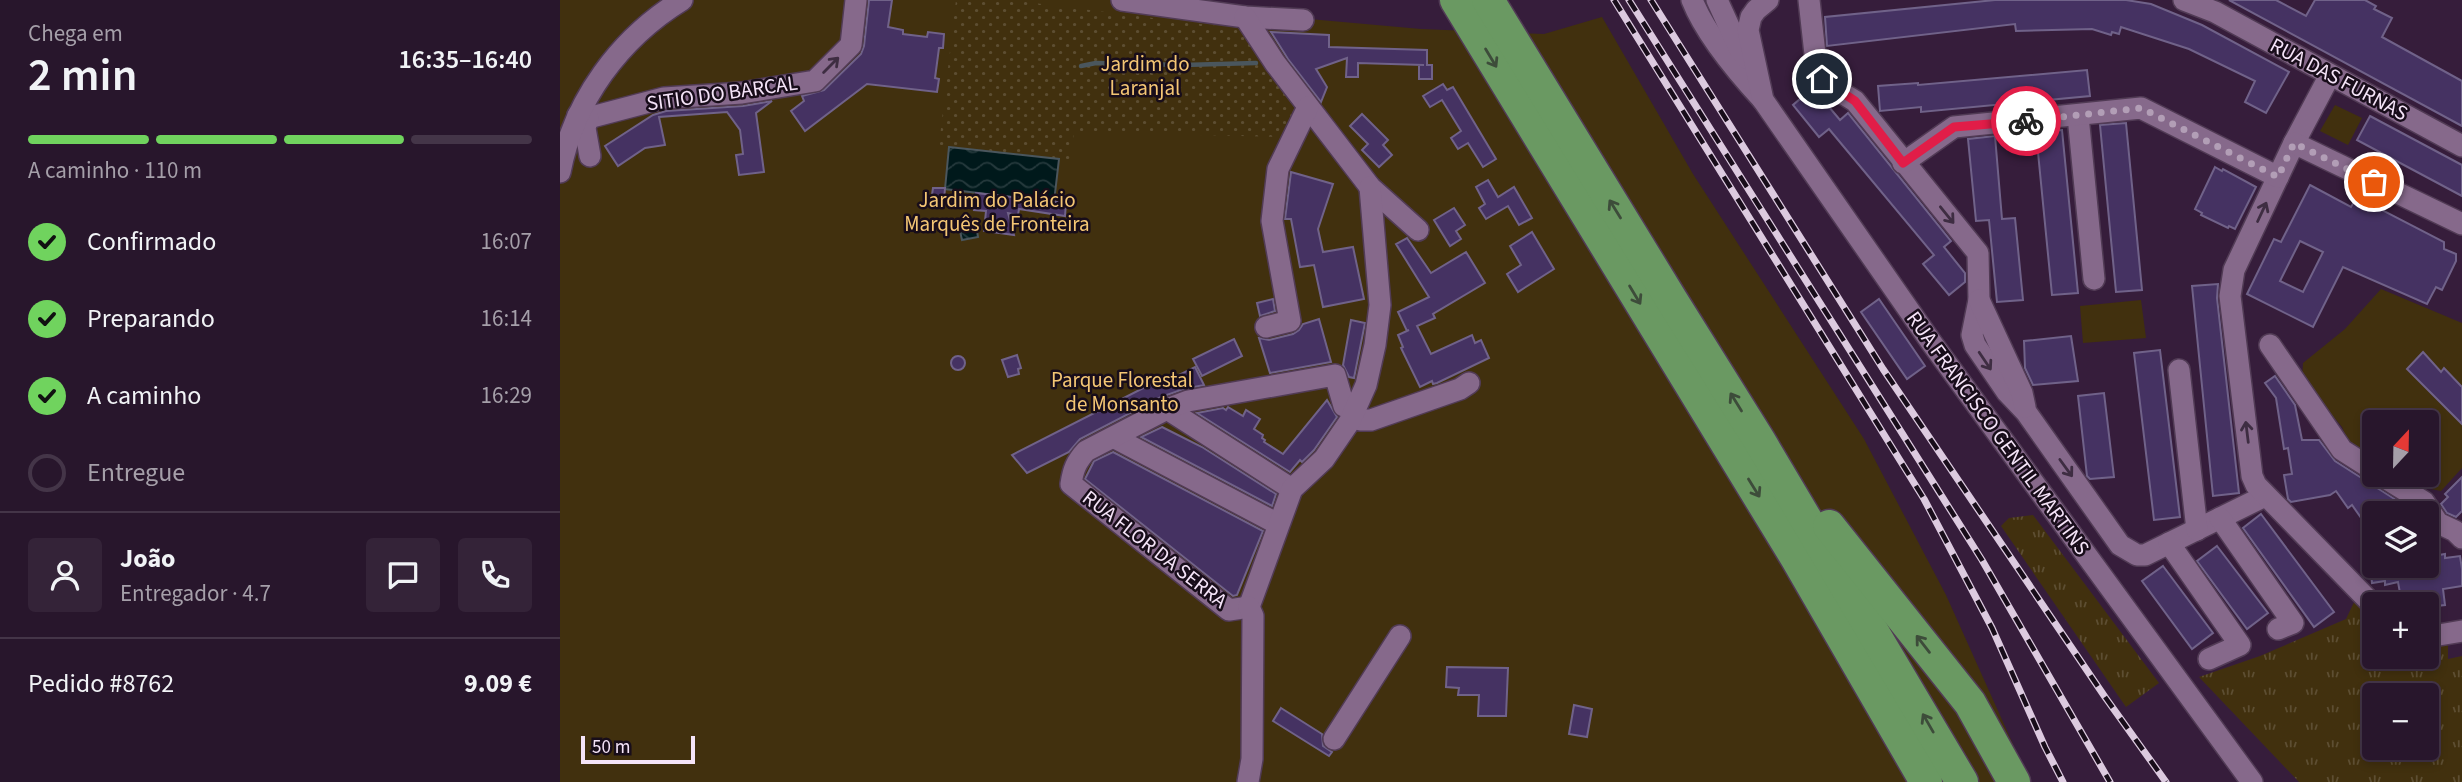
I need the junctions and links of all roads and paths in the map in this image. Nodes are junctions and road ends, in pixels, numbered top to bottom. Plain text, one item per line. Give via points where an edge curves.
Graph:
1 (682, 0) edge
2 (856, 0) edge
3 (1122, 0) edge
4 (1456, 0) edge
5 (1488, 0) edge
6 (1692, 0) edge
7 (1766, 0) edge
8 (1809, 0) edge
9 (2184, 0) edge
10 (1712, 2) edge
11 (2218, 6) edge
12 (1245, 17) junction
13 (1303, 20) dead end
14 (1759, 75) junction
15 (2330, 75) junction
16 (1763, 100) junction
17 (1308, 107) junction
18 (583, 116) junction
19 (2078, 116) junction
20 (2294, 143) junction
21 (2462, 146) edge
22 (590, 156) dead end
23 (1903, 163) junction
24 (560, 172) edge
25 (2278, 177) junction
26 (1370, 187) junction
27 (2462, 224) edge
28 (1418, 230) dead end
29 (2094, 279) dead end
30 (1266, 327) dead end
31 (2270, 345) dead end
32 (2179, 370) dead end
33 (1469, 383) dead end
34 (1167, 409) junction
35 (1354, 413) junction
36 (1115, 438) junction
37 (1759, 440) junction
38 (2362, 463) edge
39 (2400, 487) edge
40 (1292, 489) junction
41 (2265, 496) junction
42 (2220, 518) junction
43 (1278, 524) junction
44 (2197, 530) junction
45 (2462, 538) edge
46 (2169, 543) junction
47 (2362, 594) edge
48 (1249, 607) junction
49 (2278, 629) dead end
50 (2462, 631) edge
51 (2439, 635) edge
52 (1400, 636) dead end
53 (2209, 659) dead end
54 (1334, 739) dead end
55 (1248, 782) edge
56 (1926, 782) edge
57 (1962, 782) edge
58 (2014, 782) edge
59 (2252, 782) edge

1 - 18 street via 624,48 593,87
18 -> 2 street, SITIO DO BARCAL via 664,98 742,93 815,80 851,45
3 - 12 street
4 -> 56 highway via 1797,559
37 -> 5 highway
6 - 16 street via 1743,78
7 - 10 street
7 - 14 street, RUA FRANCISCO GENTIL MARTINS via 1748,26
8 - 23 street via 1817,72 1855,101
9 - 11 street, RUA DAS FURNAS
10 - 14 street, RUA FRANCISCO GENTIL MARTINS
11 - 15 street, RUA DAS FURNAS
12 - 13 street
12 - 17 street
14 - 16 street, RUA FRANCISCO GENTIL MARTINS
15 - 20 street
15 - 21 street, RUA DAS FURNAS
16 - 59 street, RUA FRANCISCO GENTIL MARTINS via 1931,342
17 - 26 street
17 - 30 street via 1278,169 1272,221 1290,321
18 - 22 street
18 - 24 street via 563,154
19 - 23 street via 1954,127
19 - 25 street via 2141,108
19 - 29 street
20 - 25 street
20 - 27 street
23 -> 46 street via 1978,253 1979,300 1972,335 2007,392 2120,545 2137,555
41 -> 25 street via 2252,476 2230,287
26 - 28 street
26 - 35 street via 1380,305 1366,385
31 - 38 street via 2342,450
32 - 44 street
33 - 35 street via 1371,420
34 - 35 street, RUA FLOR DA SERRA via 1188,401 1335,375 1344,406
34 - 36 street, RUA FLOR DA SERRA
34 - 40 street
35 - 40 street via 1324,459
36 - 43 street
36 - 48 street, RUA FLOR DA SERRA via 1086,451 1074,468 1071,484 1229,610
57 -> 37 highway
58 -> 37 highway via 1970,704
39 - 45 street via 2424,502 2438,523
40 - 43 street
41 - 42 street
41 - 47 street
42 - 44 street
42 - 49 street via 2293,623
43 - 48 street
44 - 46 street
46 - 53 street via 2240,645
48 - 55 street via 1252,759
50 - 51 street
52 - 54 street

